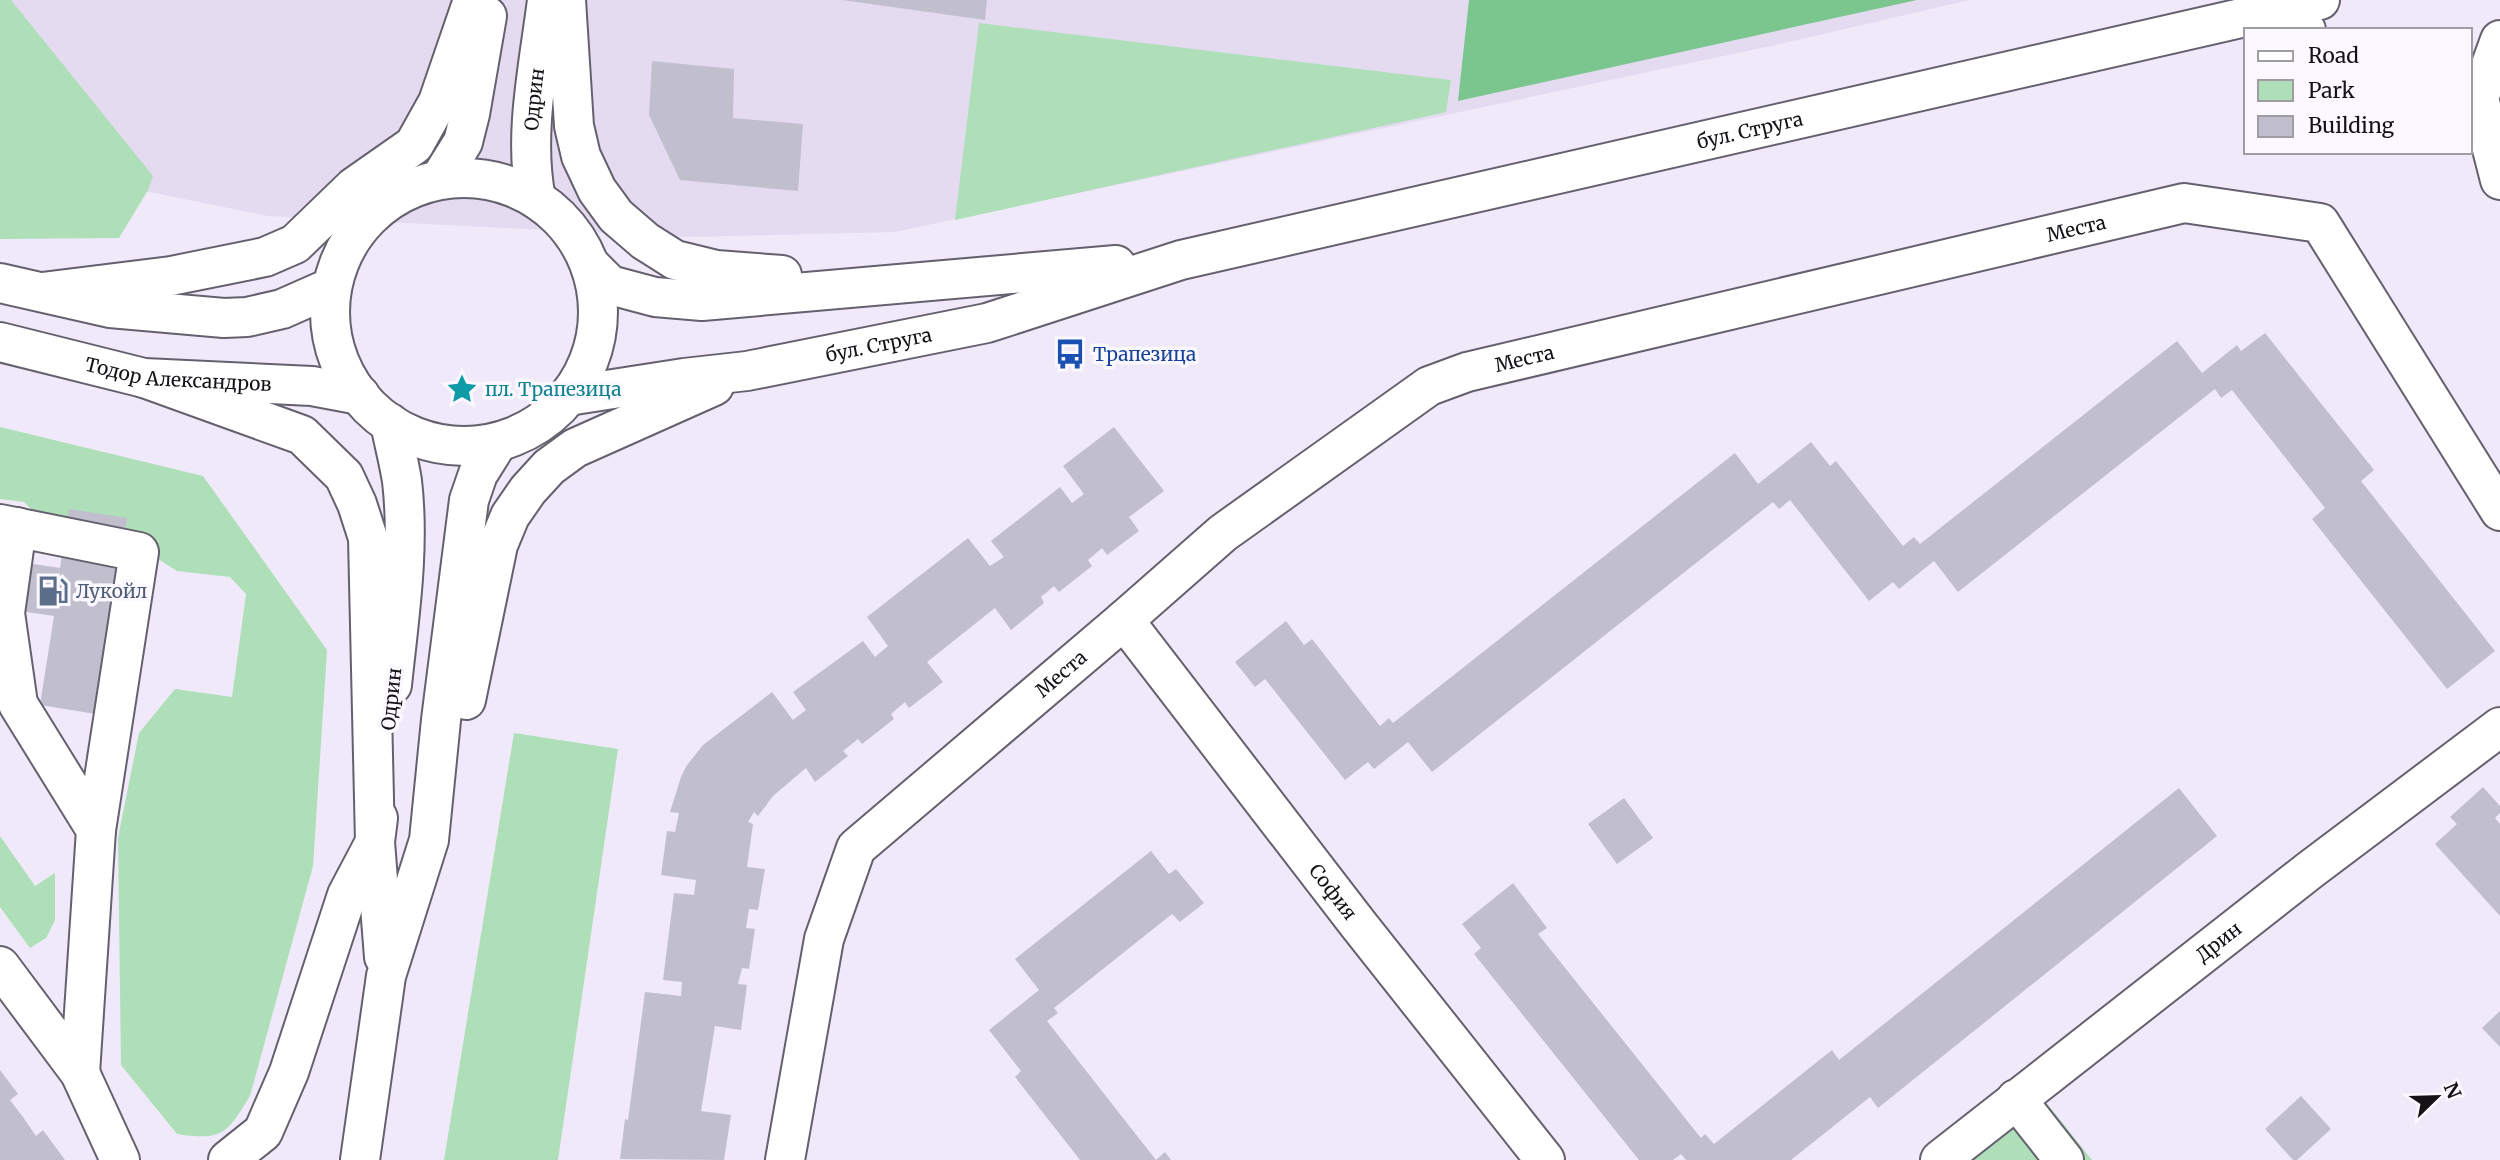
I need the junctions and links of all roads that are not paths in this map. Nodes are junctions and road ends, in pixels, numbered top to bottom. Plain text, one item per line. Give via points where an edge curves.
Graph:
1 (473, 0) edge
2 (490, 0) edge
3 (547, 0) edge
4 (566, 0) edge
5 (2319, 0) edge
6 (2251, 16) junction
7 (2298, 28) edge
8 (2500, 40) edge
9 (2475, 95) edge
10 (440, 179) junction
11 (2500, 180) edge
12 (536, 199) junction
13 (1181, 260) junction
14 (590, 265) junction
15 (896, 282) junction
16 (0, 283) edge
17 (332, 287) junction
18 (42, 292) junction
19 (0, 342) edge
20 (747, 371) junction
21 (144, 378) junction
22 (360, 396) junction
23 (568, 396) junction
24 (390, 424) junction
25 (498, 442) junction
26 (2500, 511) edge
27 (9, 525) edge
28 (1124, 620) junction
29 (2500, 727) edge
30 (96, 830) junction
31 (429, 839) junction
32 (375, 842) junction
33 (0, 966) edge
34 (386, 975) junction
35 (80, 1073) junction
36 (2016, 1099) junction
37 (123, 1159) edge
38 (228, 1160) edge
39 (360, 1160) edge
40 (785, 1160) edge
41 (1545, 1160) edge
42 (1940, 1160) edge
43 (2064, 1160) edge

1 - 18 main road via 438,102 414,145 354,187 295,244 265,257 185,273
2 - 10 main road via 463,142
3 - 12 main road, Одрин via 530,137
4 - 15 main road via 574,126 581,156 597,190 635,233 675,260 716,270
5 - 6 main road, бул. Струга
6 - 7 main road
6 - 13 main road, бул. Струга
8 - 9 main road
9 - 11 main road
10 - 12 main road via 474,178 506,184
10 - 17 main road via 414,187 369,216 340,261
12 - 14 main road via 562,221
13 - 15 main road, бул. Струга
13 - 20 main road, бул. Струга via 987,323
14 - 15 main road, бул. Струга via 610,285 655,297 702,301
14 - 23 main road via 597,299 596,333 586,366
16 - 18 main road
17 - 18 main road via 282,309 224,318 110,308
17 - 22 main road via 334,345
19 - 21 main road, Тодор Александров
20 - 23 main road, бул. Струга
20 - 31 main road via 575,448 549,467 510,516 498,545 461,727
21 - 22 main road, Тодор Александров via 312,386
21 - 32 main road via 302,435 344,476 368,538
22 - 24 main road
23 - 25 main road via 549,416
24 - 25 main road via 442,444
24 - 32 main road, Одрин via 402,481 404,570
25 - 31 main road, Одрин via 478,474 464,528
26 - 28 main road, Места via 2320,223 2184,203 1467,372 1429,386 1223,533
27 - 30 main road via 5,613 18,704
27 - 30 main road via 139,552
28 - 40 main road, Места via 856,848 824,939
28 - 41 main road, София
29 - 36 main road, Дрин
30 - 35 main road
31 - 34 main road, Одрин
32 - 34 main road, Одрин
32 - 38 main road via 347,895 289,1072 262,1132
33 - 35 main road
34 - 39 main road, Одрин
35 - 37 main road
36 - 42 main road, Дрин
36 - 43 main road

